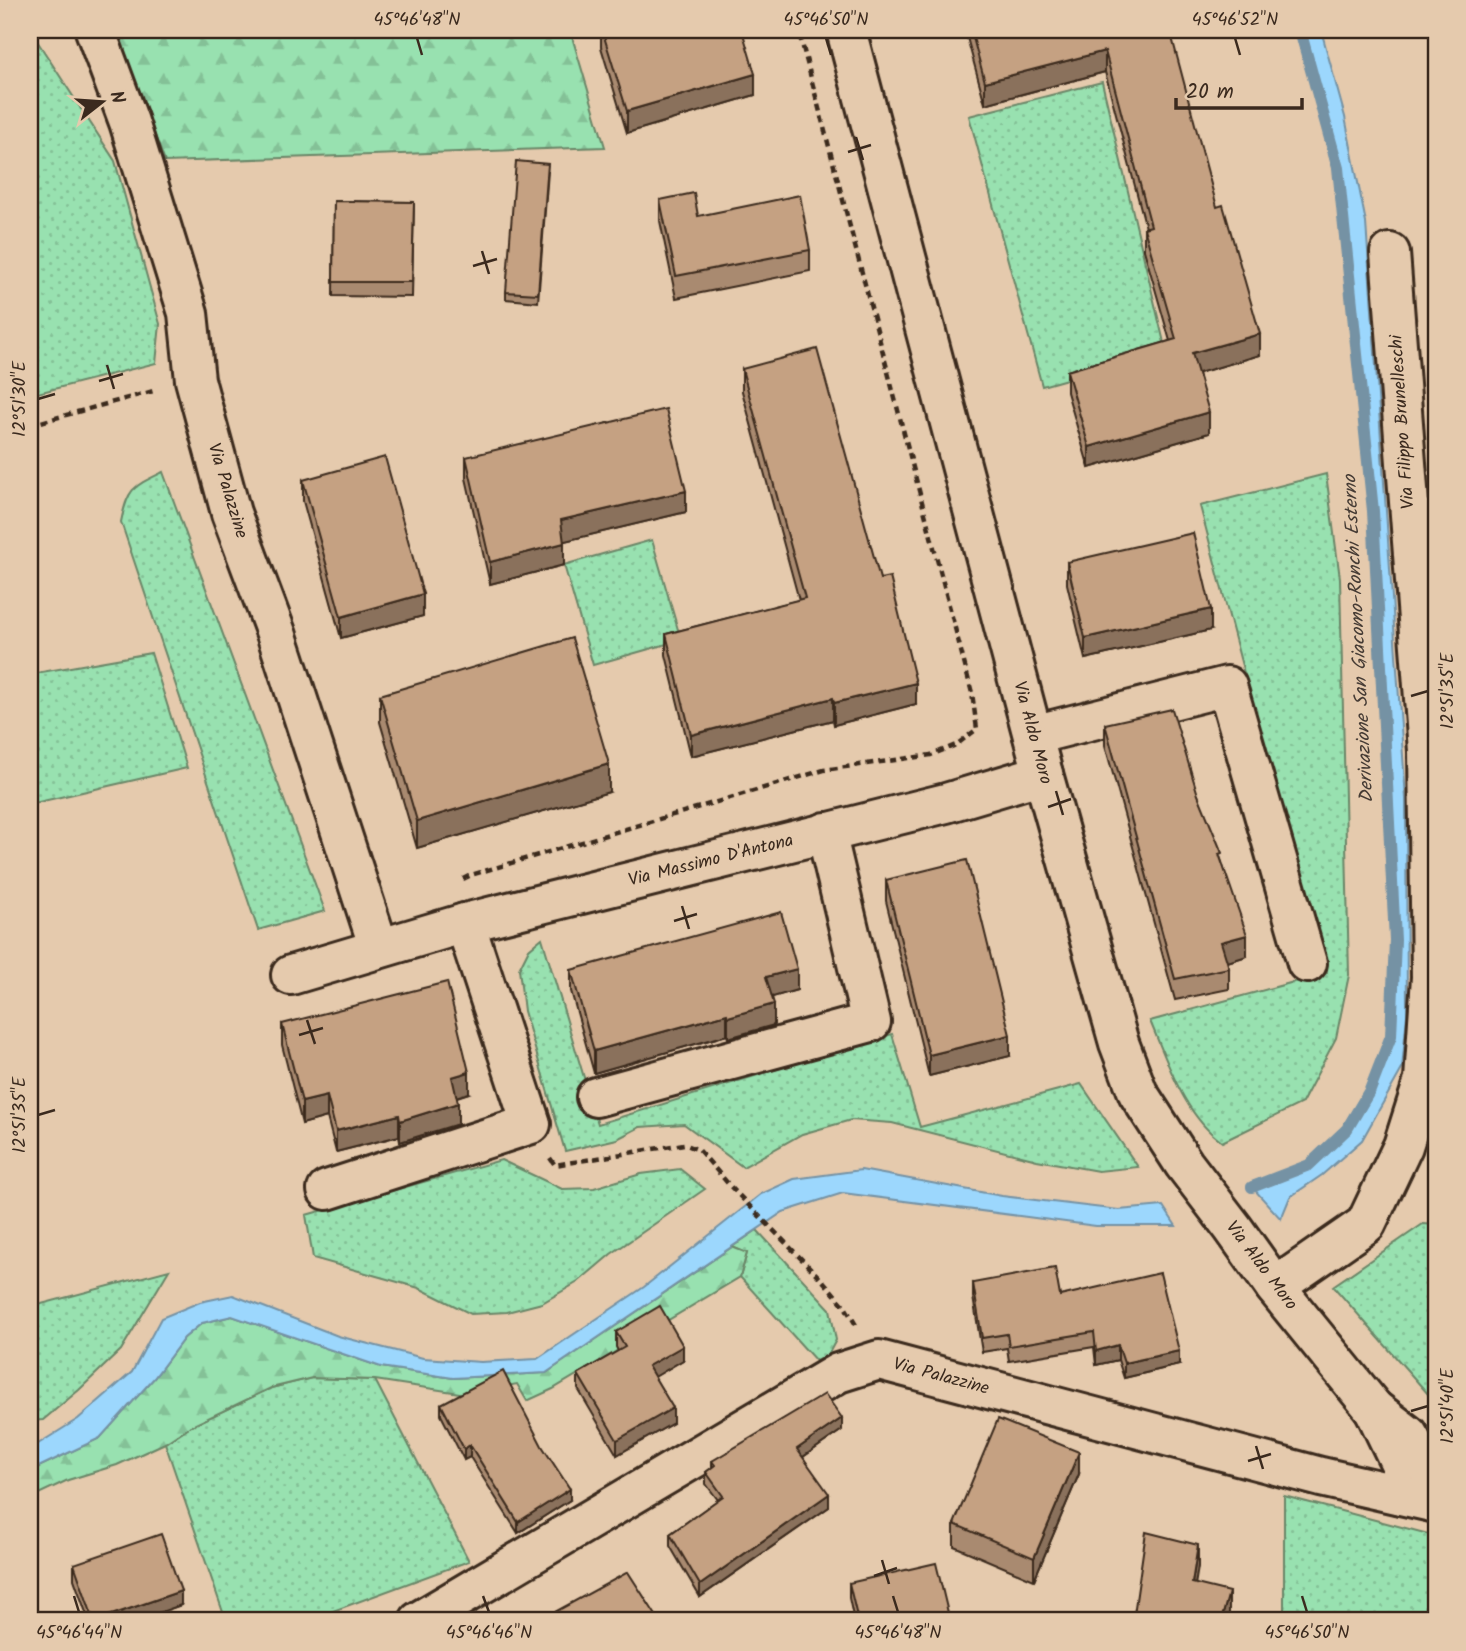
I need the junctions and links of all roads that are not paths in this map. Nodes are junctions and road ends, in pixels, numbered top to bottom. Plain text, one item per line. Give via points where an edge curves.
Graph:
1 (95, 30) edge
2 (846, 30) edge
3 (1390, 253) dead end
4 (1033, 735) junction
5 (1043, 774) junction
6 (825, 832) junction
7 (464, 923) junction
8 (379, 948) junction
9 (1307, 963) dead end
10 (291, 975) dead end
11 (596, 1097) dead end
12 (327, 1190) dead end
13 (1275, 1287) junction
14 (1424, 1495) edge
15 (419, 1621) edge

1 - 8 street, Via Palazzine via 129,122 188,313 195,380 231,513 276,633
2 - 4 street, Via Aldo Moro
3 - 13 street, Via Filippo Brunelleschi via 1428,751 1430,977 1424,1080 1403,1146 1366,1224
4 - 5 street, Via Aldo Moro
4 - 9 street via 1227,686
5 - 6 street, Via Massimo D'Antona
5 - 13 street, Via Aldo Moro via 1118,1043 1138,1093
6 - 7 street, Via Massimo D'Antona
6 - 11 street via 871,1022
7 - 8 street, Via Massimo D'Antona
7 - 12 street via 531,1124
8 - 10 street, Via Massimo D'Antona
13 - 14 street, Via Aldo Moro via 1374,1409 1408,1435 1433,1478
14 - 15 street, Via Palazzine via 1321,1477 879,1360 838,1373

